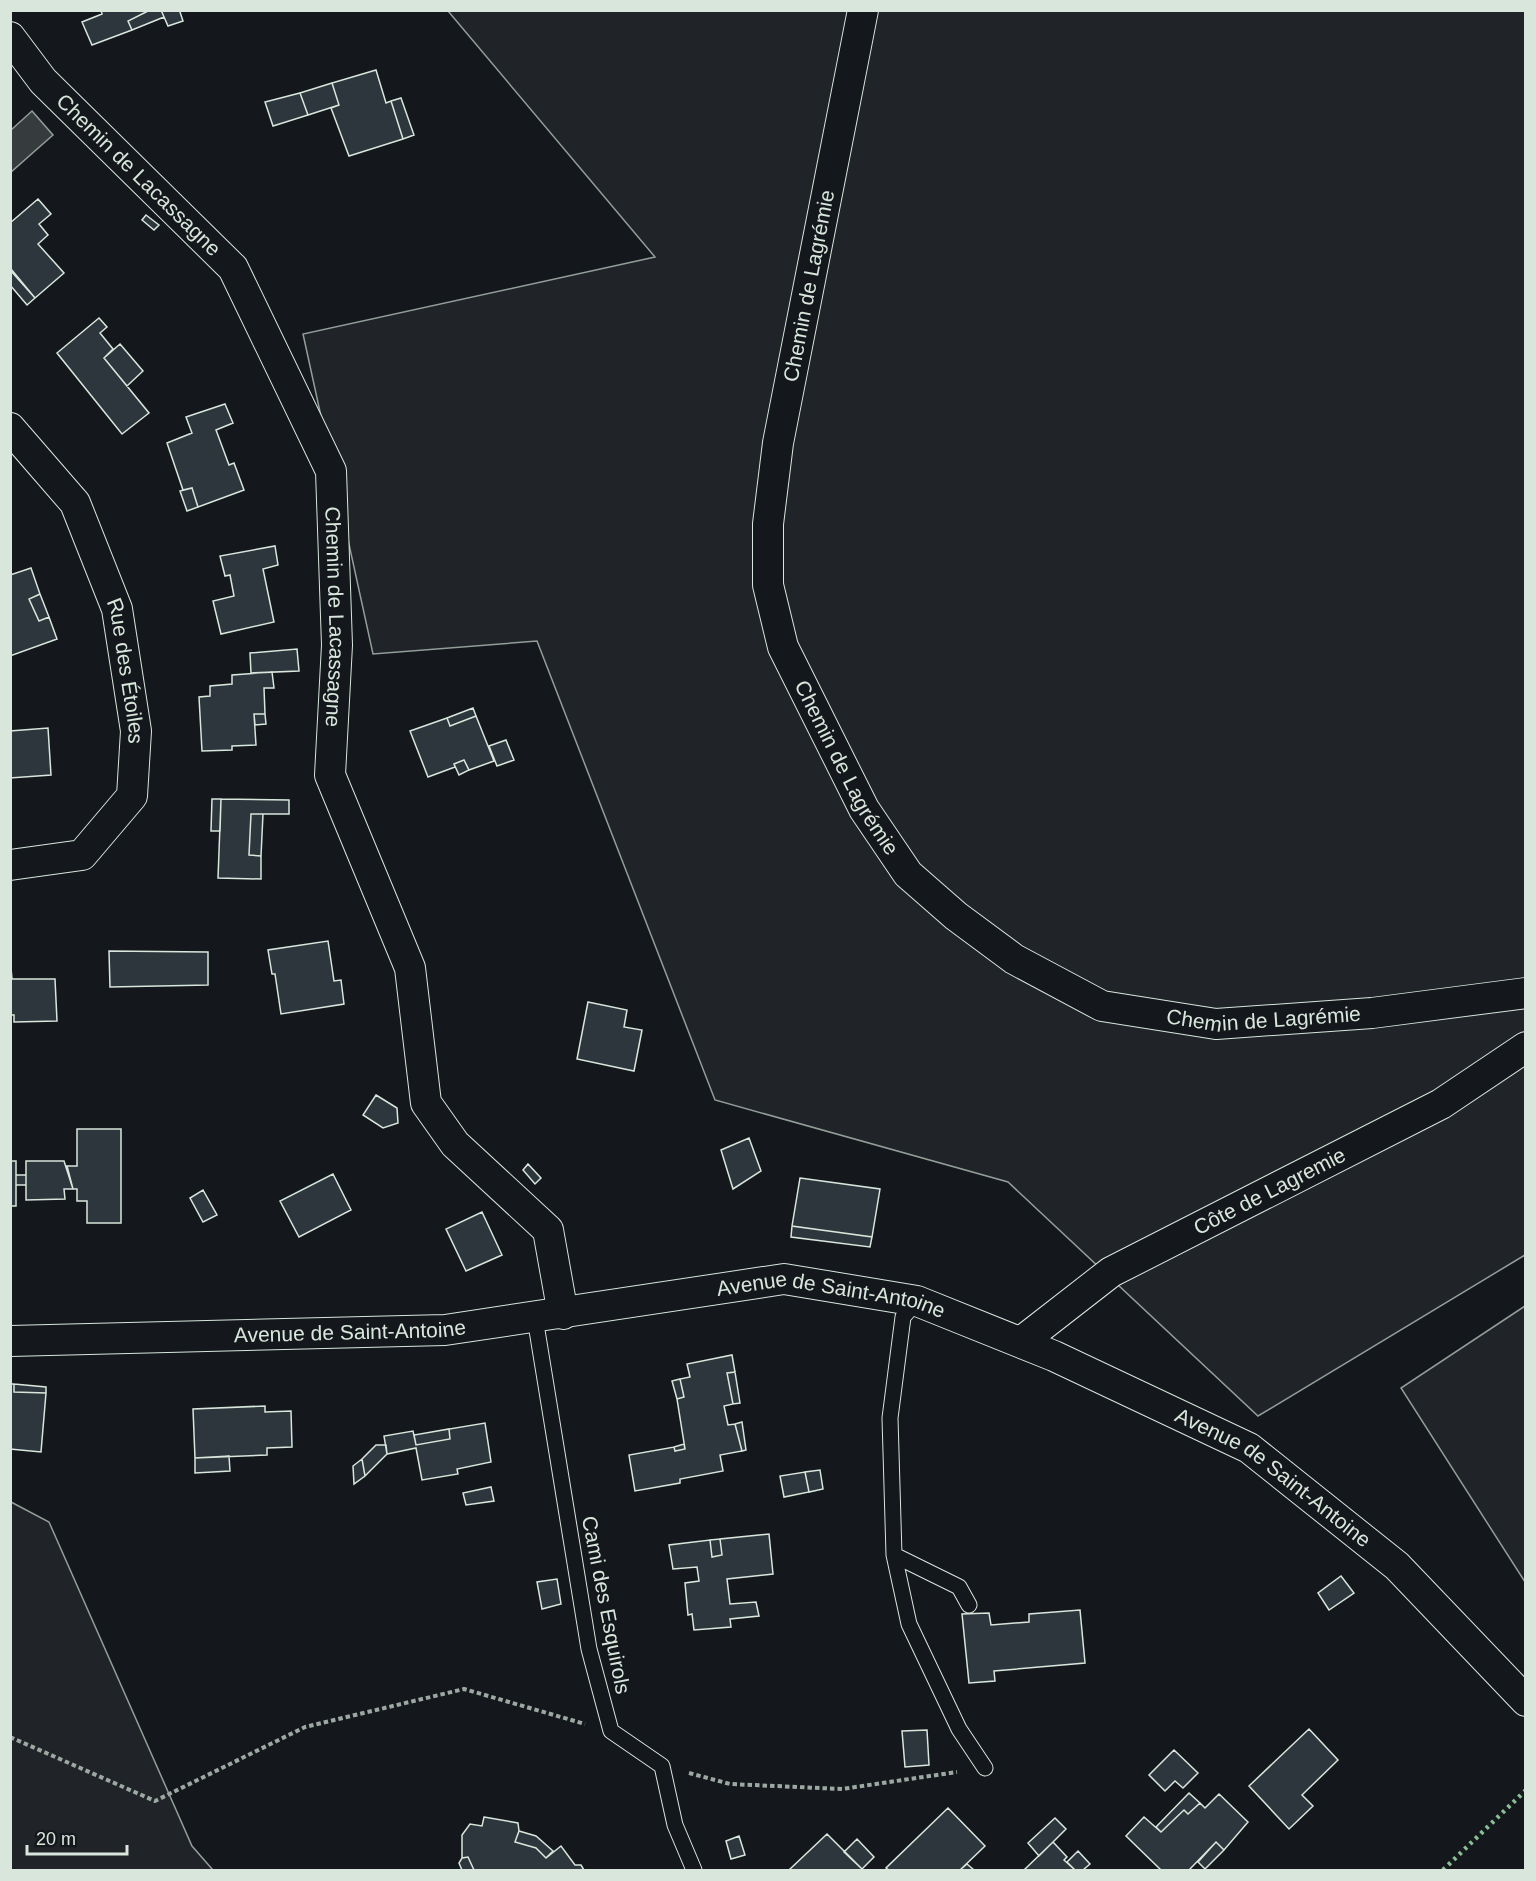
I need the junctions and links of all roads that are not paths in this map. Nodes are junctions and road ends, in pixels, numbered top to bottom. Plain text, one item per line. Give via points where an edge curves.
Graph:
1 (863, 10) edge
2 (10, 36) edge
3 (10, 428) edge
4 (10, 865) edge
5 (1526, 993) edge
6 (1526, 1047) edge
7 (917, 1301) junction
8 (549, 1316) junction
9 (10, 1341) edge
10 (1022, 1342) junction
11 (894, 1556) junction
12 (969, 1605) dead end
13 (1526, 1701) edge
14 (985, 1768) road end
15 (694, 1870) edge

1 - 5 street, Chemin de Lagrémie via 778,443 768,524 768,585 783,647 864,809 908,874 956,916 1014,959 1102,1006 1216,1024 1372,1013
2 - 8 street, Chemin de Lacassagne via 42,81 233,268 331,471 337,645 330,775 410,968 426,1103 455,1144 548,1230
3 - 4 street, Rue des Étoiles via 75,503 117,609 136,731 132,796 82,855
6 - 10 street, Côte de Lagremie via 1441,1104 1111,1272
7 - 8 street, Avenue de Saint-Antoine via 784,1279
7 - 10 street, Avenue de Saint-Antoine
7 - 11 lane via 903,1317 890,1418
8 - 9 street, Avenue de Saint-Antoine via 446,1330
8 - 15 lane, Cami des Esquirols via 589,1650 611,1731 662,1766 675,1825
10 - 13 street, Avenue de Saint-Antoine via 1249,1448 1397,1566
11 - 12 lane via 959,1587
11 - 14 lane via 909,1624 959,1729

